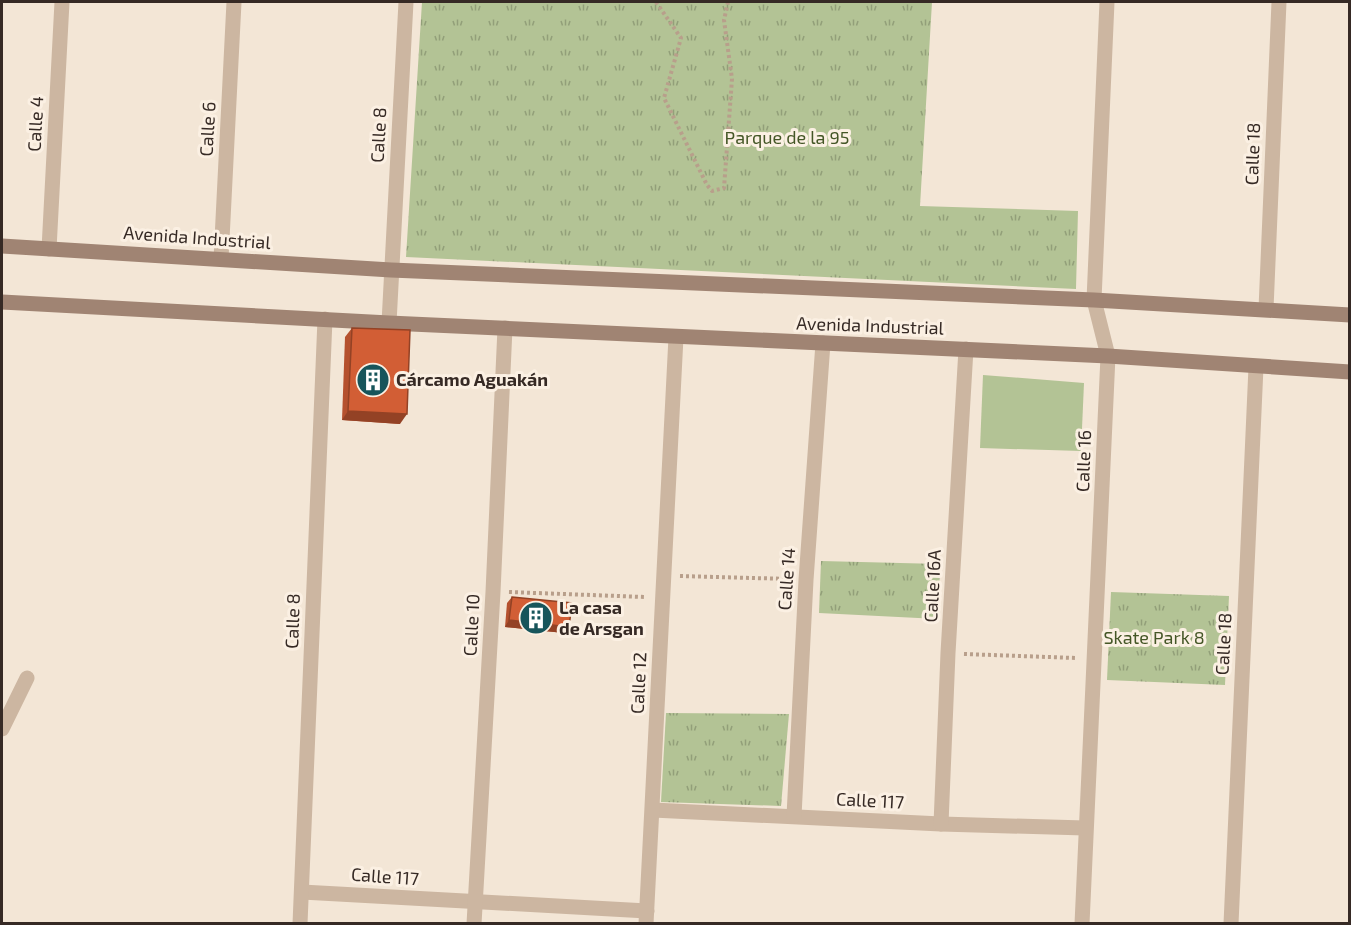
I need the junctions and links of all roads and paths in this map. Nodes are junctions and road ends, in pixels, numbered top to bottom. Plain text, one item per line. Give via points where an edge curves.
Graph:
1 (62, 2) edge
2 (234, 2) edge
3 (406, 2) edge
4 (656, 2) edge
5 (728, 2) edge
6 (1107, 2) edge
7 (1279, 2) edge
8 (2, 246) edge
9 (49, 249) junction
10 (221, 259) junction
11 (391, 270) junction
12 (1094, 300) junction
13 (2, 302) edge
14 (1266, 309) junction
15 (1350, 315) edge
16 (325, 319) junction
17 (389, 323) junction
18 (505, 328) junction
19 (676, 337) junction
20 (823, 344) junction
21 (966, 350) junction
22 (1108, 356) junction
23 (1256, 367) junction
24 (1350, 372) edge
25 (664, 576) junction
26 (806, 580) junction
27 (493, 592) junction
28 (663, 598) junction
29 (948, 653) junction
30 (1095, 659) junction
31 (27, 678) dead end
32 (2, 729) edge
33 (653, 810) junction
34 (794, 816) junction
35 (941, 824) junction
36 (1086, 828) junction
37 (302, 892) junction
38 (475, 903) junction
39 (646, 917) edge
40 (300, 924) edge
41 (474, 924) edge
42 (1082, 924) edge
43 (1231, 924) edge

1 - 9 street, Calle 4
2 - 10 street, Calle 6
3 - 11 street, Calle 8
4 - 5 path via 681,38 664,98 712,191 724,188 732,79 724,20
6 - 12 street, Calle 16
7 - 14 street, Calle 18
8 - 9 street, Avenida Industrial
9 - 10 street, Avenida Industrial
10 - 11 street, Avenida Industrial
11 - 12 street, Avenida Industrial
11 - 17 street
12 - 14 street, Avenida Industrial
12 - 22 street, Calle 16
13 - 16 street, Avenida Industrial
14 - 15 street, Avenida Industrial
16 - 17 street, Avenida Industrial
16 - 37 street, Calle 8
17 - 18 street, Avenida Industrial
18 - 19 street, Avenida Industrial
18 - 27 street, Calle 10
19 - 20 street, Avenida Industrial
19 - 25 street, Calle 12
20 - 21 street, Avenida Industrial
20 - 26 street, Calle 14
21 - 22 street, Avenida Industrial
21 - 29 street, Calle 16A
22 - 23 street, Avenida Industrial
22 - 30 street, Calle 16
23 - 24 street, Avenida Industrial
23 - 43 street, Calle 18
25 - 26 path
25 - 28 street, Calle 12
26 - 34 street, Calle 14
27 - 28 path
27 - 38 street, Calle 10
28 - 33 street, Calle 12
29 - 30 path
29 - 35 street, Calle 16A
30 - 36 street, Calle 16
31 - 32 street
33 - 34 street, Calle 117
33 - 39 street, Calle 12
34 - 35 street, Calle 117
35 - 36 street, Calle 117
36 - 42 street, Calle 16
37 - 38 street, Calle 117
37 - 40 street, Calle 8
38 - 39 street, Calle 117
38 - 41 street, Calle 10

